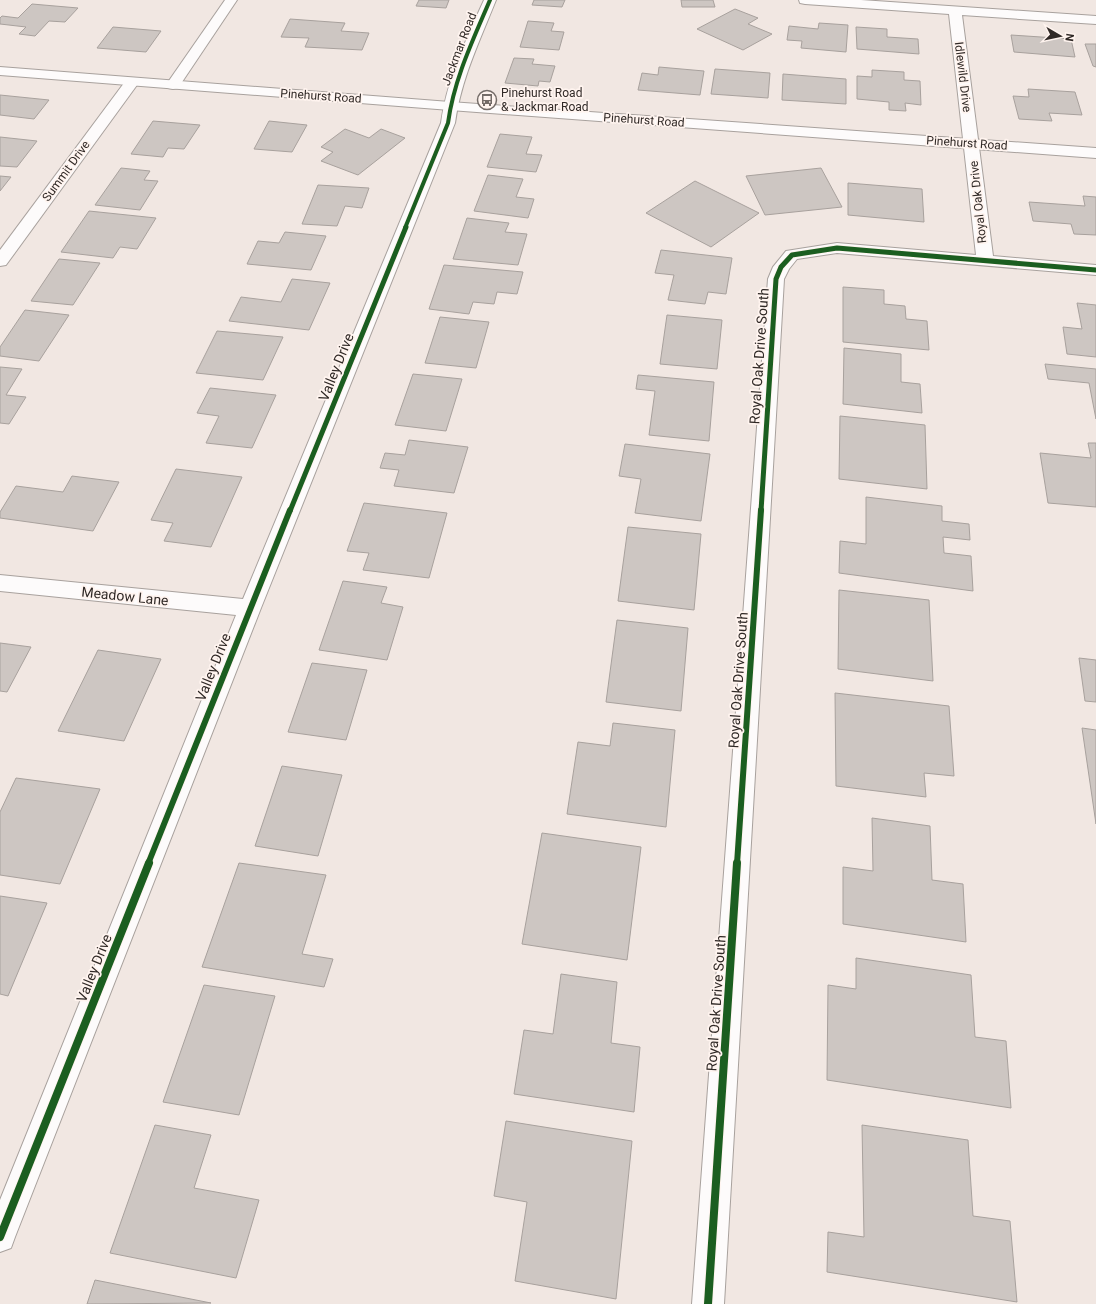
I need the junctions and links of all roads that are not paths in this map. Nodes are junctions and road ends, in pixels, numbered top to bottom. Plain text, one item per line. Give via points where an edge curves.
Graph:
1 (231, 0) edge
2 (490, 0) edge
3 (805, 0) edge
4 (955, 10) junction
5 (1096, 20) edge
6 (0, 71) edge
7 (132, 82) junction
8 (173, 85) junction
9 (450, 106) junction
10 (972, 143) junction
11 (1096, 153) edge
12 (985, 260) junction
13 (0, 261) edge
14 (1096, 270) edge
15 (0, 583) edge
16 (250, 608) junction
17 (0, 1237) edge
18 (708, 1304) edge

1 - 8 street
2 - 9 street, Jackmar Road via 455,85
3 - 4 street
4 - 5 street
4 - 10 street, Idlewild Drive
6 - 7 street, Pinehurst Road
7 - 8 street, Pinehurst Road
7 - 13 street, Summit Drive
8 - 9 street, Pinehurst Road
9 - 10 street, Pinehurst Road
9 - 16 street, Valley Drive via 448,123
10 - 11 street, Pinehurst Road
10 - 12 street, Royal Oak Drive
12 - 14 street, Royal Oak Drive South
12 - 18 street, Royal Oak Drive South via 837,248 792,255 781,267 776,279
15 - 16 street, Meadow Lane
16 - 17 street, Valley Drive

